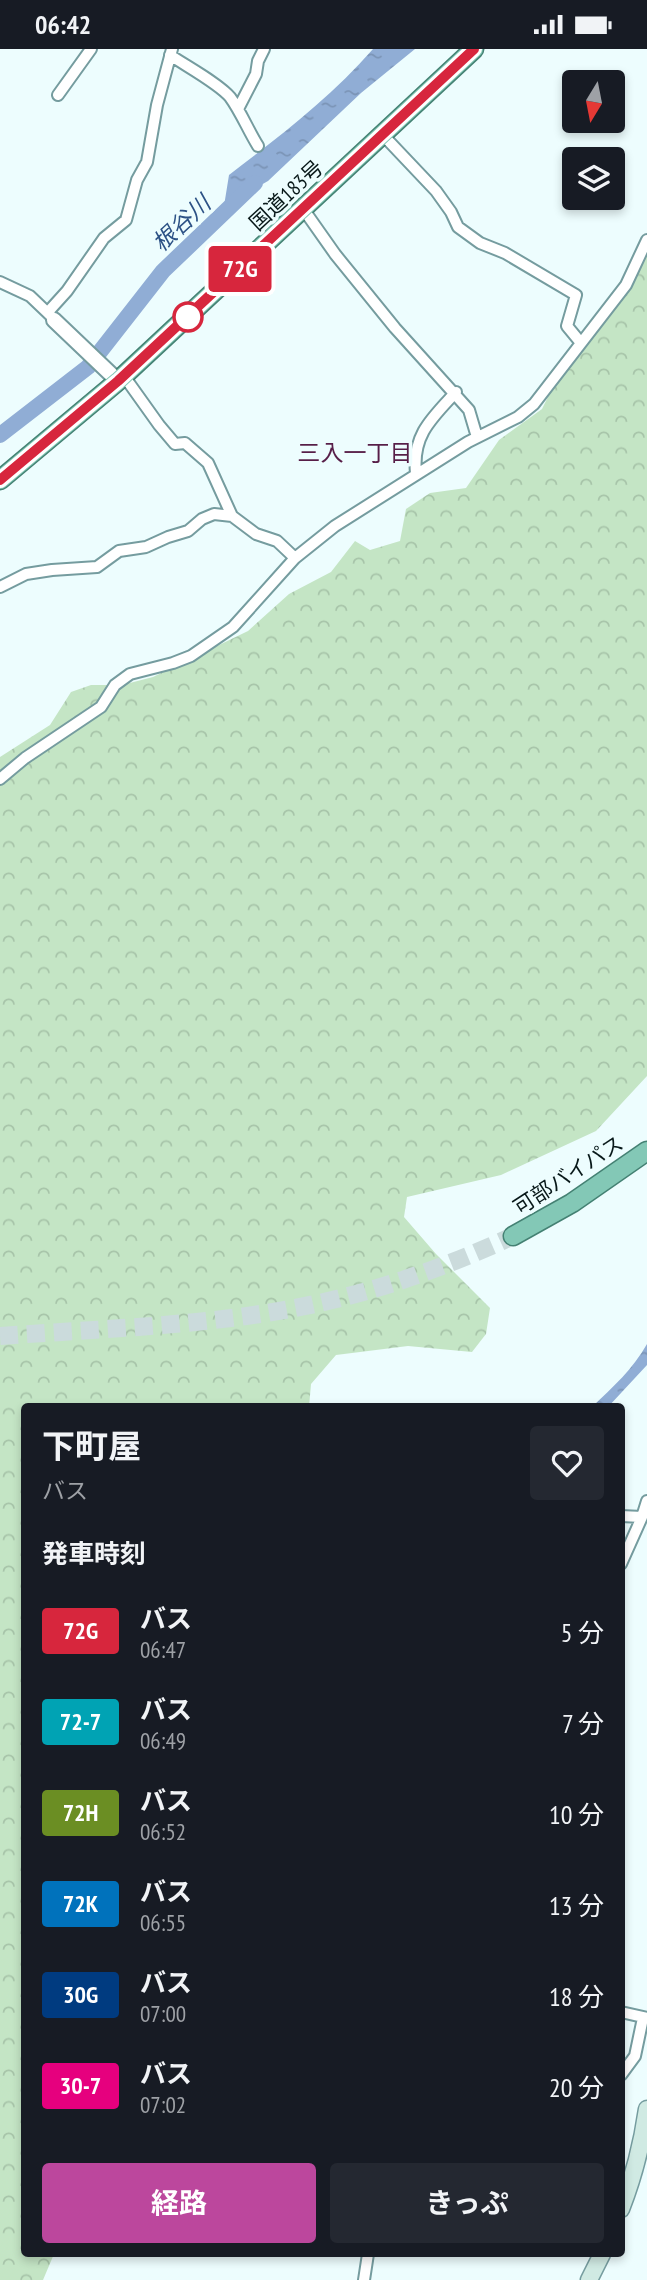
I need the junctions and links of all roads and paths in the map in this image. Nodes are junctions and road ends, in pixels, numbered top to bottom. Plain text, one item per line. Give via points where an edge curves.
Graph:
1 (91, 49) edge
2 (264, 49) edge
3 (474, 49) edge
4 (171, 52) edge
5 (58, 95) dead end
6 (238, 109) junction
7 (382, 134) junction
8 (258, 146) dead end
9 (304, 209) junction
10 (647, 240) edge
11 (0, 282) edge
12 (51, 316) junction
13 (581, 343) junction
14 (121, 379) junction
15 (456, 392) junction
16 (477, 436) junction
17 (416, 473) junction
18 (0, 480) edge
19 (232, 516) junction
20 (295, 558) junction
21 (0, 587) edge
22 (0, 779) edge
23 (647, 1151) edge
24 (513, 1236) tunnel mouth
25 (647, 1501) edge
26 (625, 1516) edge
27 (642, 1517) junction
28 (625, 1555) edge
29 (625, 2013) edge
30 (645, 2018) edge
31 (625, 2069) edge
32 (647, 2109) edge
33 (625, 2199) edge
34 (368, 2257) edge
35 (600, 2257) edge
36 (364, 2280) edge
37 (589, 2280) edge

1 - 5 street
2 - 6 street
3 - 7 highway, 国道183号
4 - 6 street via 227,94
4 - 12 street via 147,162 126,220 104,238
6 - 8 street
7 - 9 highway, 国道183号
7 - 13 street via 436,191 458,227 576,295 567,326
9 - 14 highway, 国道183号
9 - 15 street via 395,328
10 - 13 street via 625,285
11 - 12 street via 30,296
12 - 14 street
13 - 16 street via 534,404 518,417
14 - 18 highway, 国道183号
14 - 19 street via 175,444 185,443 208,463
15 - 16 street via 470,410
15 - 17 street via 422,433 415,450
16 - 17 street
17 - 20 street
19 - 20 street via 256,534 277,541
19 - 21 street via 214,514 188,531 120,551 97,567 26,574
20 - 22 street via 233,627 191,656 130,674 101,707
23 - 24 highway, 可部バイパス via 572,1203
25 - 27 street
26 - 27 street
27 - 28 street
29 - 30 street
30 - 31 street via 635,2056
32 - 33 main road via 634,2178
34 - 36 street
35 - 37 main road

